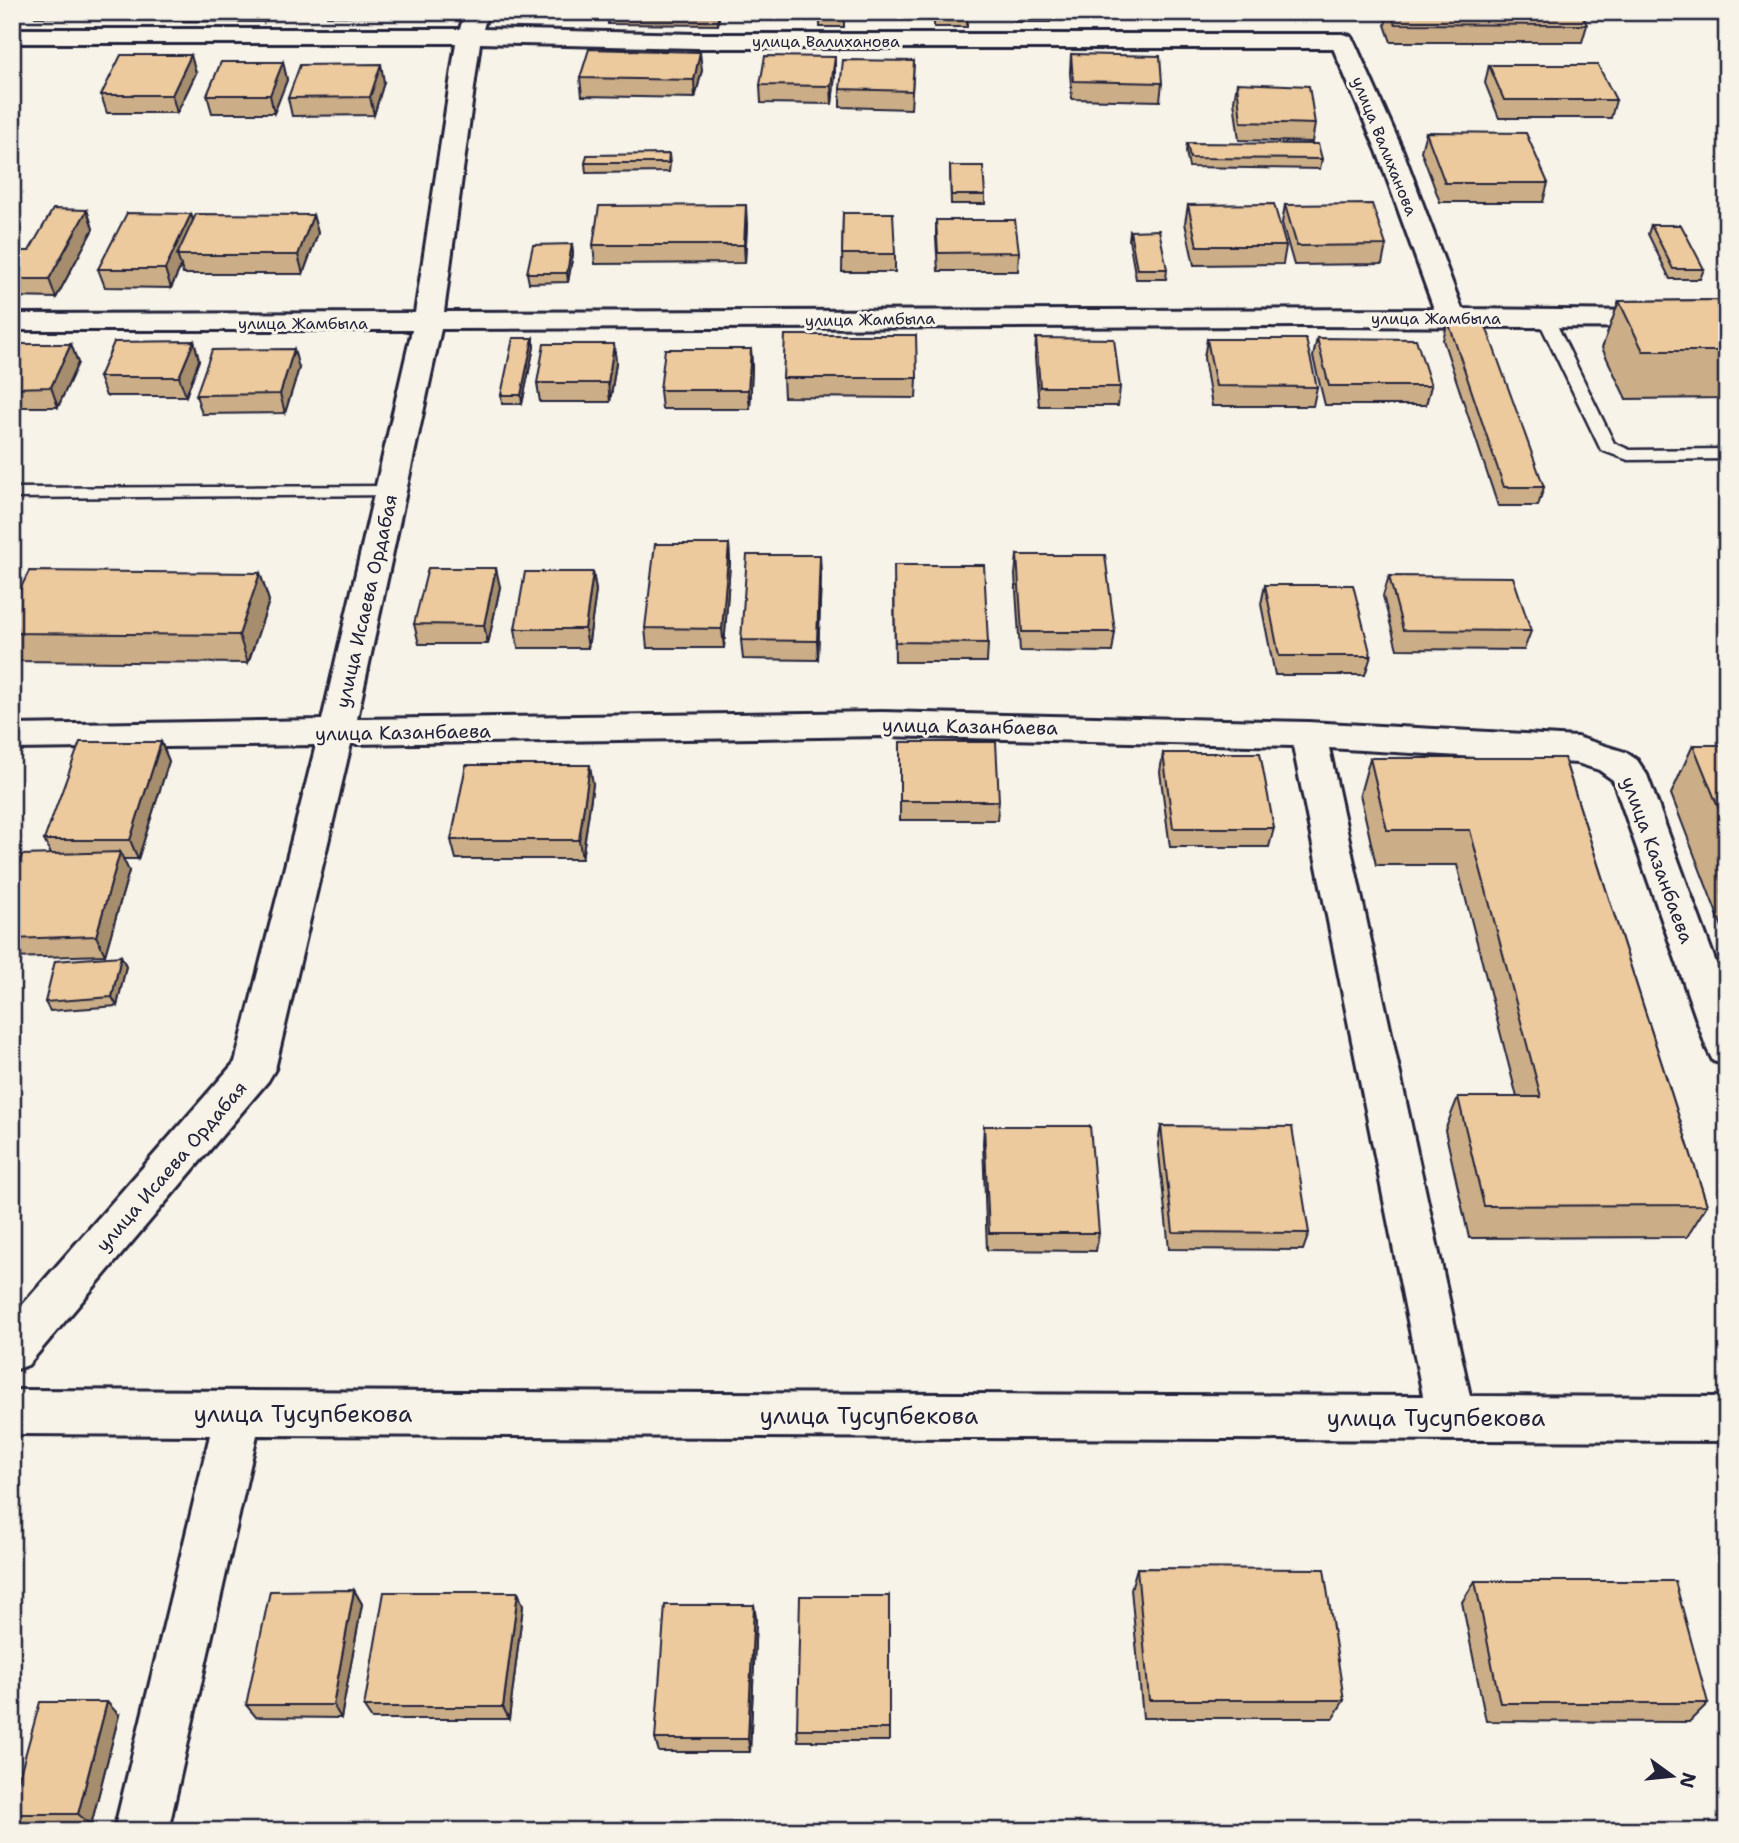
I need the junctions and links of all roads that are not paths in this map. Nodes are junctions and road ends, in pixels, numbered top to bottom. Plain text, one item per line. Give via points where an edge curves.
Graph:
1 (473, 24) edge
2 (12, 36) edge
3 (1545, 317) junction
4 (1451, 318) junction
5 (1727, 320) edge
6 (12, 322) edge
7 (428, 323) junction
8 (1727, 454) edge
9 (390, 491) junction
10 (12, 493) edge
11 (336, 734) junction
12 (1308, 734) junction
13 (12, 737) edge
14 (1727, 1049) edge
15 (12, 1350) edge
16 (12, 1412) edge
17 (238, 1414) junction
18 (1451, 1418) junction
19 (1727, 1419) edge
20 (141, 1831) edge

1 - 2 street, улица Валиханова
1 - 4 street, улица Валиханова via 696,41 1342,41 1390,151
1 - 7 street, улица Исаева Ордабая
3 - 4 street, улица Жамбыла
3 - 5 street, улица Жамбыла
3 - 8 lane via 1607,446 1628,455
4 - 7 street, улица Жамбыла
6 - 7 street, улица Жамбыла
7 - 9 street, улица Исаева Ордабая
9 - 10 lane
9 - 11 street, улица Исаева Ордабая
11 - 12 street, улица Казанбаева via 882,724
11 - 13 street, улица Казанбаева
11 - 15 street, улица Исаева Ордабая via 254,1069
12 - 14 street, улица Казанбаева via 1577,750 1622,766
12 - 18 street
16 - 17 street, улица Тусупбекова
17 - 18 street, улица Тусупбекова
17 - 20 street
18 - 19 street, улица Тусупбекова

